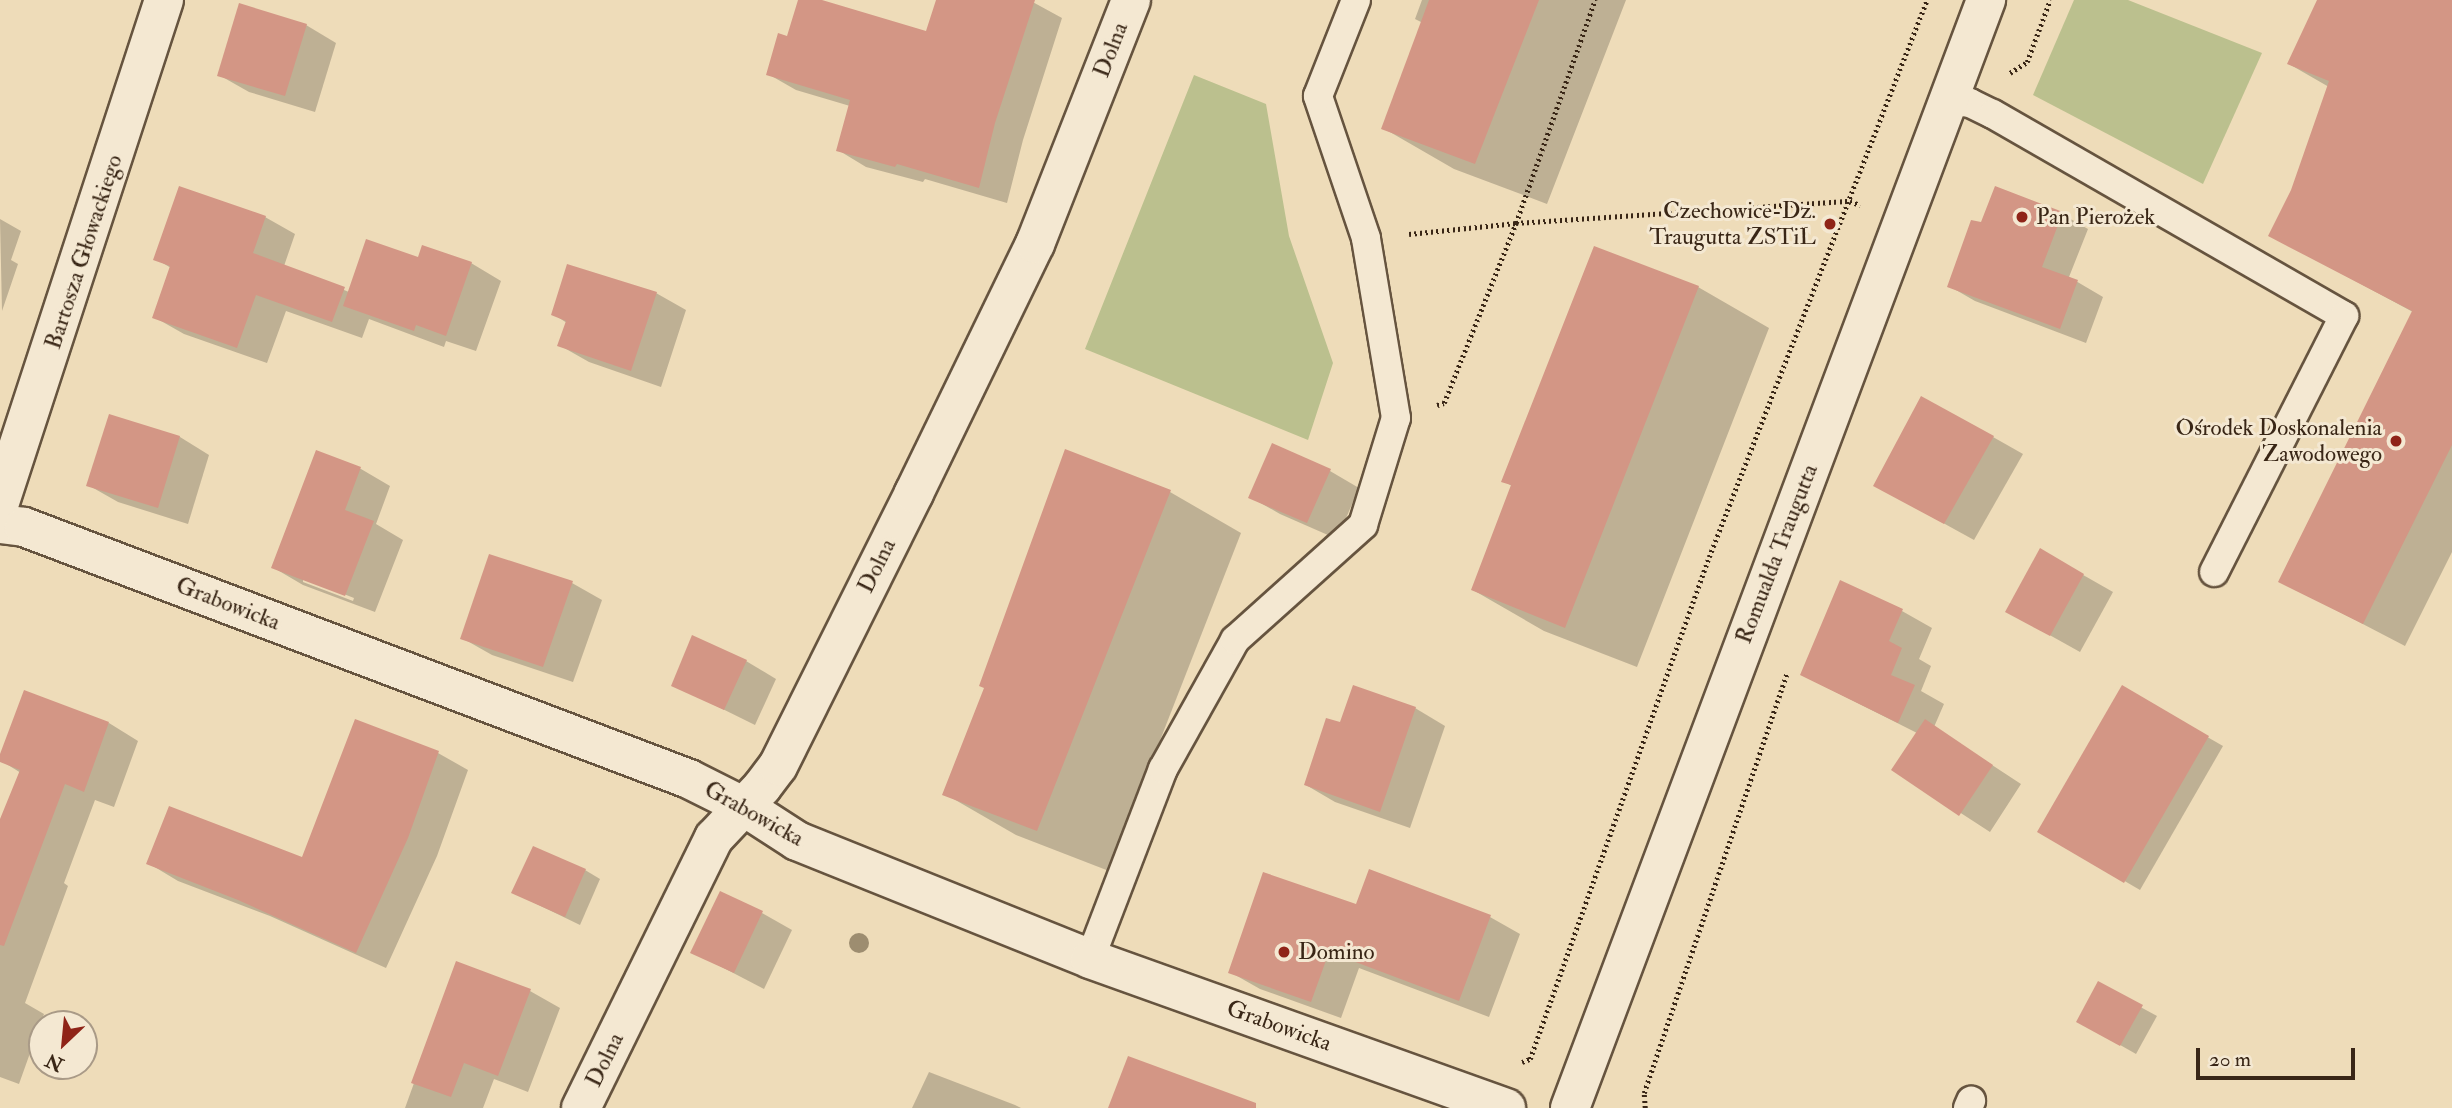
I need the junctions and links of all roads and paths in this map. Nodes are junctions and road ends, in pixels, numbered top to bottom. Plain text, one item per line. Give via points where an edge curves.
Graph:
1 (164, 0) edge
2 (1131, 0) edge
3 (1356, 0) edge
4 (1595, 0) edge
5 (1927, 0) edge
6 (1986, 0) edge
7 (1949, 101) junction
8 (1850, 201) junction
9 (1902, 222) junction
10 (1516, 223) junction
11 (1366, 238) junction
12 (1396, 418) junction
13 (0, 502) edge
14 (0, 523) edge
15 (2214, 572) dead end
16 (1790, 666) dead end
17 (743, 806) junction
18 (1090, 959) junction
19 (1519, 1063) dead end
20 (581, 1108) edge
21 (1506, 1108) edge
22 (1570, 1108) edge
23 (1644, 1108) edge

1 - 13 street, Bartosza Głowackiego
2 - 17 street, Dolna via 1029,257 778,766
3 - 11 lane via 1318,96
4 - 10 path
5 - 8 path
6 - 7 street, Romualda Traugutta
7 - 9 street, Romualda Traugutta
7 - 15 lane via 1970,103 1993,114 2344,316
8 - 9 path
8 - 10 path
8 - 19 path via 1710,557 1530,1059
9 - 22 street, Romualda Traugutta
10 - 11 path
10 - 12 path via 1444,403
11 - 12 lane
12 - 18 lane via 1363,525 1234,640 1163,769
14 - 17 street, Grabowicka via 24,527 689,779
16 - 23 path via 1644,1093
17 - 18 street, Grabowicka via 797,841
17 - 20 street, Dolna via 714,838
18 - 21 street, Grabowicka

